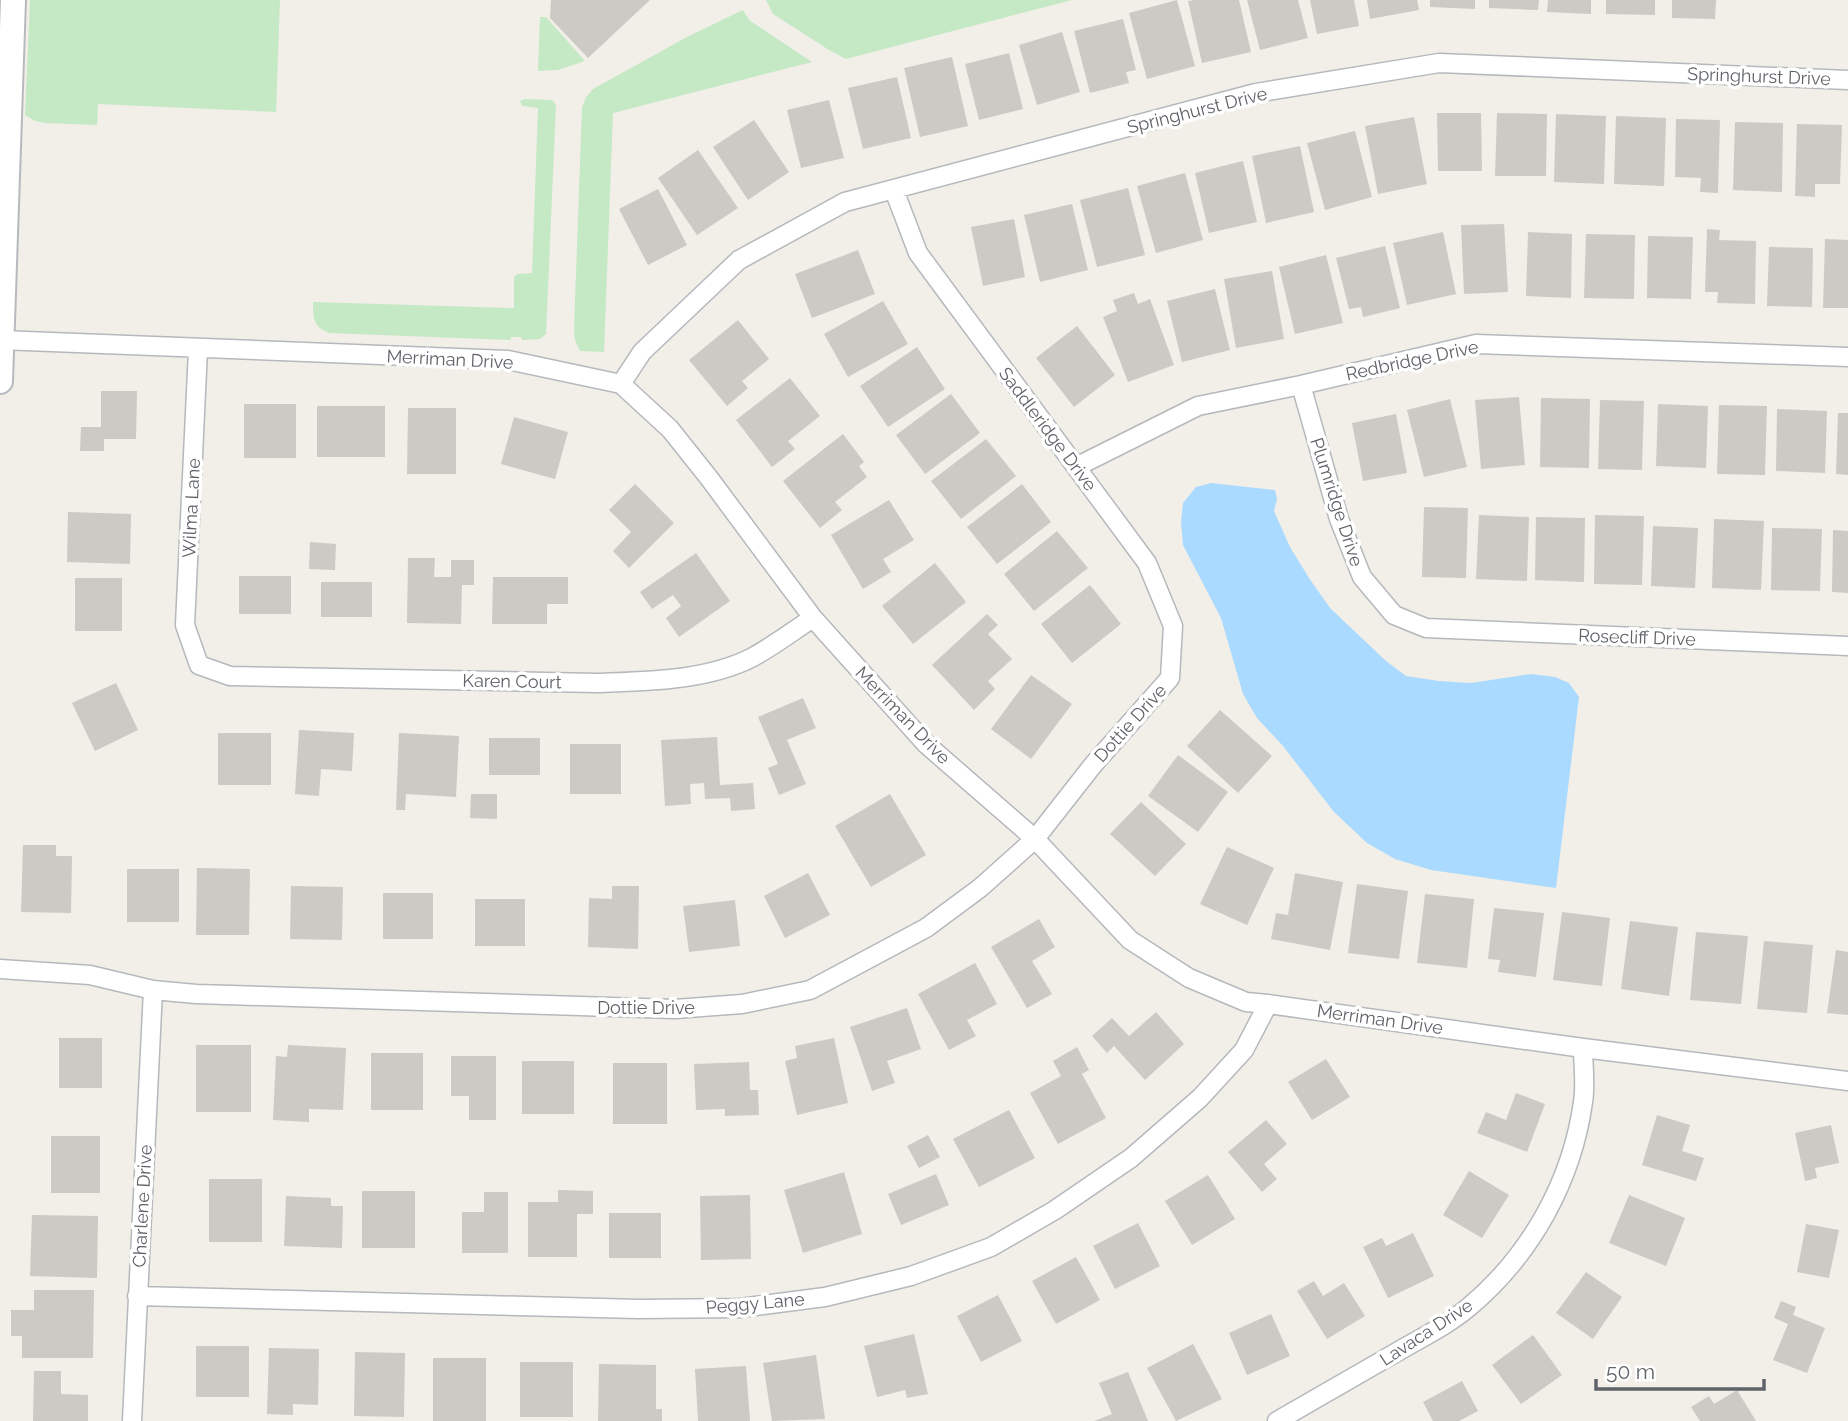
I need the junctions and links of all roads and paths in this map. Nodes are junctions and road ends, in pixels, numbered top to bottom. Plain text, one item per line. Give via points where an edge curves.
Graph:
1 (13, 0) edge
2 (1848, 80) edge
3 (4, 135) edge
4 (894, 190) junction
5 (1, 340) edge
6 (198, 349) junction
7 (1848, 357) edge
8 (0, 381) edge
9 (621, 384) junction
10 (1301, 385) junction
11 (1076, 467) junction
12 (813, 618) junction
13 (1426, 628) joint
14 (1848, 646) edge
15 (199, 665) joint
16 (1170, 678) joint
17 (1035, 839) junction
18 (0, 969) edge
19 (153, 990) junction
20 (1268, 1004) junction
21 (1583, 1048) junction
22 (1848, 1082) edge
23 (137, 1297) junction
24 (132, 1421) edge
25 (1277, 1421) edge

1 - 3 main road
2 - 4 street, Springhurst Drive via 1439,64 1256,93
3 - 5 main road
4 - 9 street, Springhurst Drive via 845,202 739,260 642,352
4 - 11 street, Saddleridge Drive via 918,253
5 - 6 street, Merriman Drive
5 - 8 main road
6 - 9 street, Merriman Drive via 508,360
6 - 15 street, Wilma Lane via 185,625
7 - 10 street, Redbridge Drive via 1476,344
9 - 12 street, Merriman Drive via 670,429
10 - 11 street, Redbridge Drive via 1198,406
10 - 13 street, Plumridge Drive via 1339,519 1362,577 1394,615
11 - 16 street, Saddleridge Drive via 1147,563 1173,626
12 - 15 street, Karen Court via 751,657 709,672 654,680 597,683 230,676
12 - 17 street, Merriman Drive via 926,744
13 - 14 street, Rosecliff Drive
16 - 17 street, Dottie Drive
17 - 19 street, Dottie Drive via 980,888 889,949 810,990 742,1004 675,1009
17 - 20 street, Merriman Drive via 1130,940 1189,978 1245,1002
18 - 19 street, Dottie Drive via 90,975
19 - 23 street, Charlene Drive
20 - 21 street, Merriman Drive
20 - 23 street, Peggy Lane via 1244,1050 1200,1098 1131,1158 991,1247 911,1276 825,1297 740,1308
21 - 22 street, Merriman Drive
21 - 25 street, Lavaca Drive via 1583,1100 1573,1146 1543,1220 1504,1273 1468,1308 1432,1332
23 - 24 street, Charlene Drive

